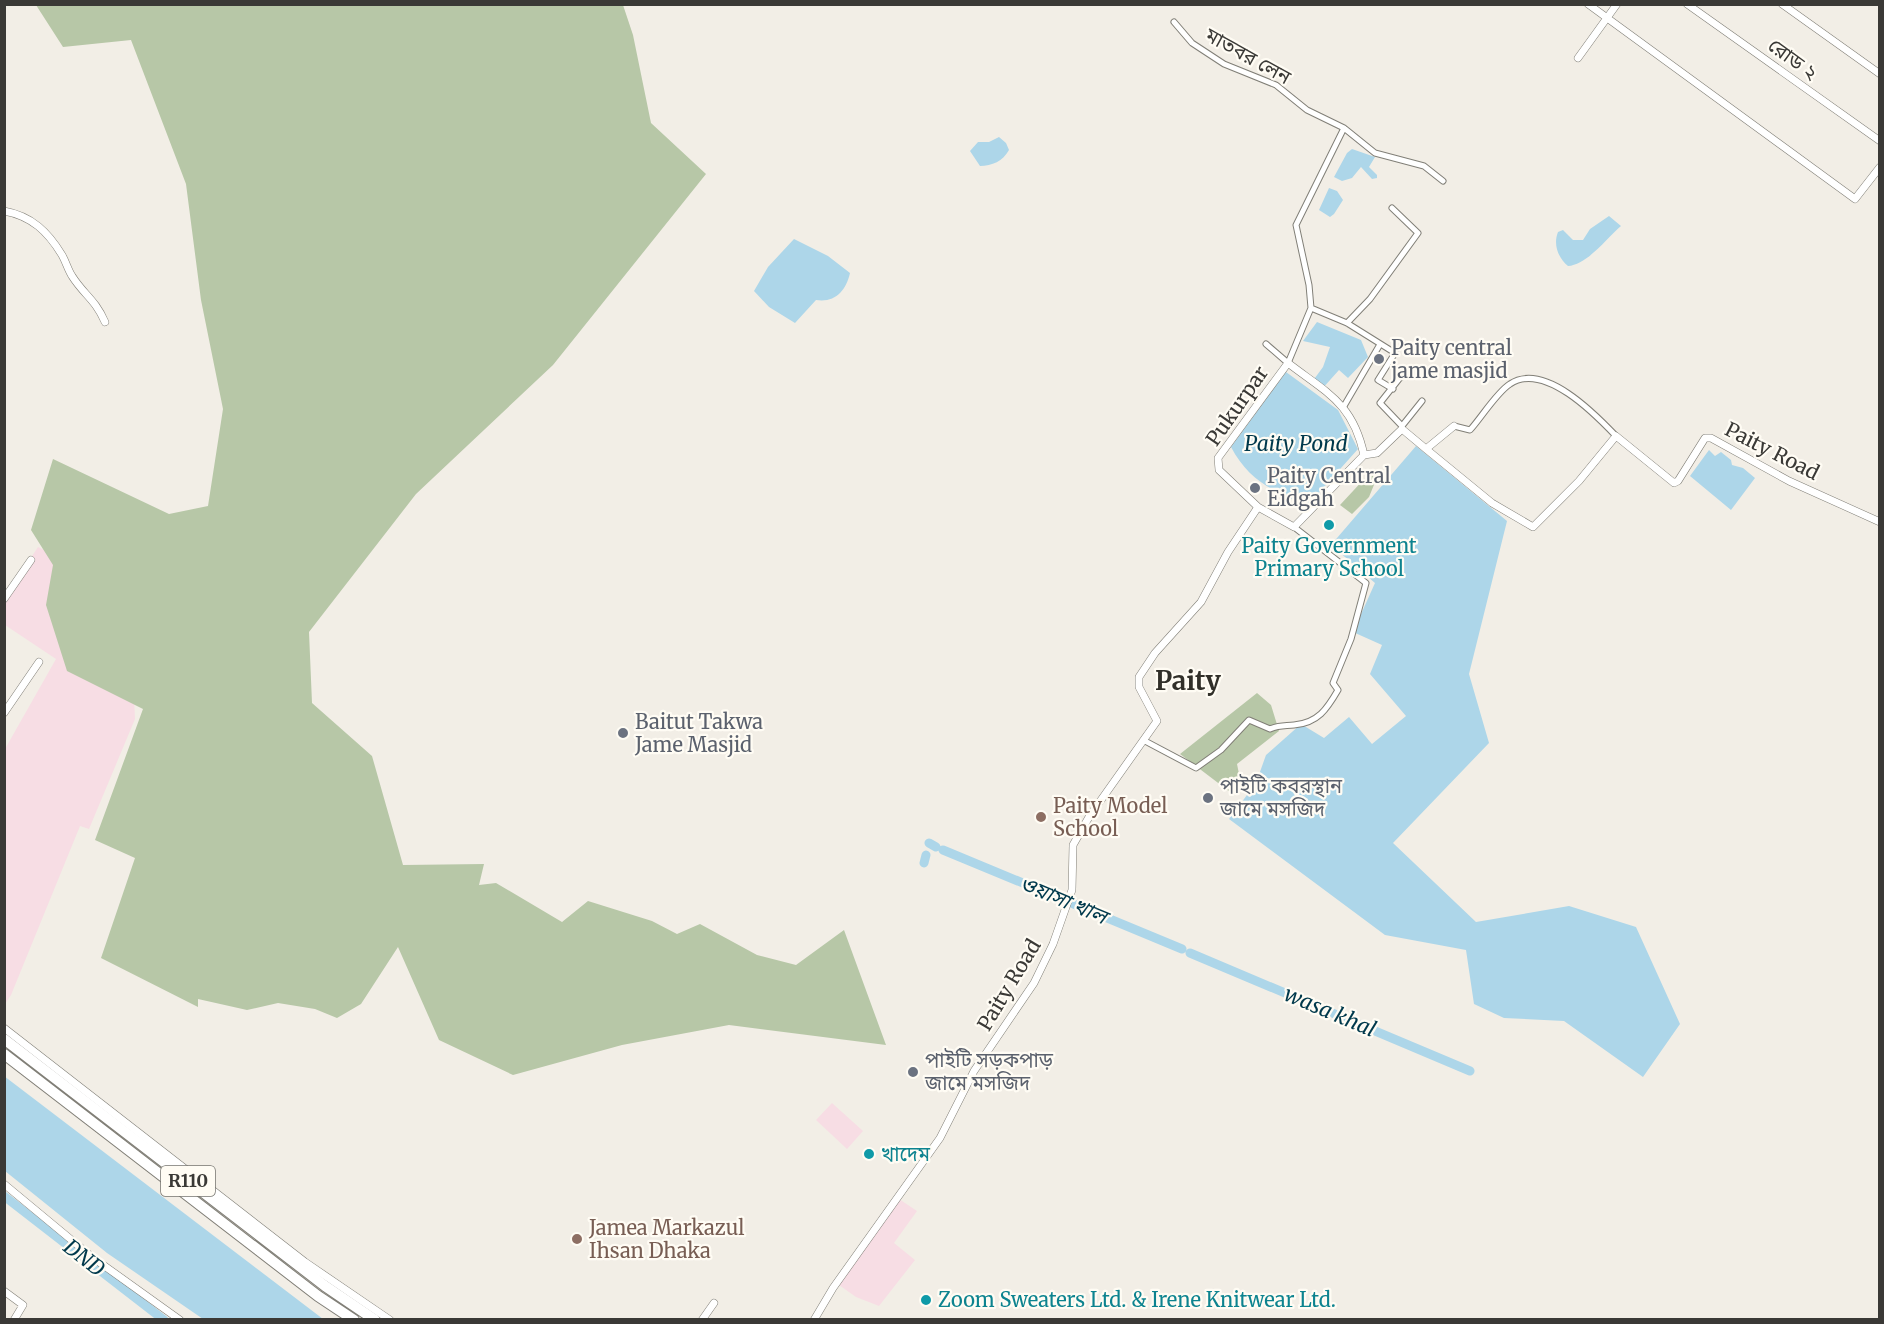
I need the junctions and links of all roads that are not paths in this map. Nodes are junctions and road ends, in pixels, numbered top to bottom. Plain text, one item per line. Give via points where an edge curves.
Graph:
1 (1588, 4) edge
2 (1617, 4) edge
3 (1687, 4) edge
4 (1782, 4) edge
5 (1608, 18) junction
6 (1174, 22) dead end
7 (1578, 58) dead end
8 (1880, 74) edge
9 (1344, 128) junction
10 (1880, 141) edge
11 (1880, 167) edge
12 (1443, 181) dead end
13 (1392, 208) dead end
14 (4, 211) edge
15 (1311, 308) junction
16 (105, 322) dead end
17 (1347, 323) junction
18 (1266, 344) dead end
19 (1379, 346) junction
20 (1288, 363) junction
21 (1403, 374) dead end
22 (1393, 388) junction
23 (1422, 401) dead end
24 (1344, 406) junction
25 (1454, 426) joint
26 (1402, 428) junction
27 (1616, 436) junction
28 (1426, 449) junction
29 (1364, 455) junction
30 (1258, 507) junction
31 (1880, 522) edge
32 (1294, 527) junction
33 (31, 560) dead end
34 (4, 599) edge
35 (39, 662) dead end
36 (7, 704) edge
37 (4, 713) edge
38 (1145, 741) junction
39 (4, 1028) edge
40 (4, 1039) edge
41 (4, 1054) edge
42 (4, 1184) edge
43 (4, 1291) edge
44 (714, 1303) dead end
45 (14, 1320) edge
46 (180, 1320) edge
47 (354, 1320) edge
48 (375, 1320) edge
49 (390, 1320) edge
50 (702, 1320) edge
51 (814, 1320) edge

1 - 5 street
2 - 5 street
3 - 10 street, রোড ২
4 - 8 street
5 - 7 street
5 - 11 street via 1855,199
6 - 9 street, মাতবর লেন via 1192,43 1224,64 1276,85 1306,110
9 - 12 street, মাতবর লেন via 1375,153 1424,166
9 - 15 street via 1296,225
13 - 17 street via 1418,232 1370,299
14 - 16 street via 28,218 45,230 72,277 96,303
15 - 17 street
15 - 20 street
17 - 19 street
18 - 20 street
19 - 22 street via 1395,353 1378,380
19 - 24 street
20 - 24 street, Pukurpar
20 - 30 street, Pukurpar via 1218,458 1219,470
21 - 22 street
22 - 26 street via 1380,403
23 - 26 street
24 - 29 street, Pukurpar via 1360,435
25 - 27 street via 1470,430 1510,383 1530,379 1552,385 1584,402
25 - 28 street
26 - 28 street
26 - 29 street via 1377,453
27 - 28 street via 1533,528 1492,503
27 - 31 street, Paity Road via 1674,483 1705,438 1711,438 1789,481
29 - 32 street
30 - 32 street, Pukurpar
30 - 38 street, Paity Road via 1201,602 1139,677 1139,687 1157,717
32 - 38 street via 1366,583 1334,683 1338,690 1325,713 1309,722 1270,729 1249,720 1221,750 1196,768
33 - 34 street
35 - 36 street
36 - 37 street
38 - 51 street, Paity Road via 1073,845 1072,890 1034,983 974,1071 940,1138
39 - 49 street via 305,1262
40 - 48 main road, R110 via 325,1286
41 - 47 main road, R110
42 - 46 street via 92,1257
43 - 45 street via 22,1305
44 - 50 street

